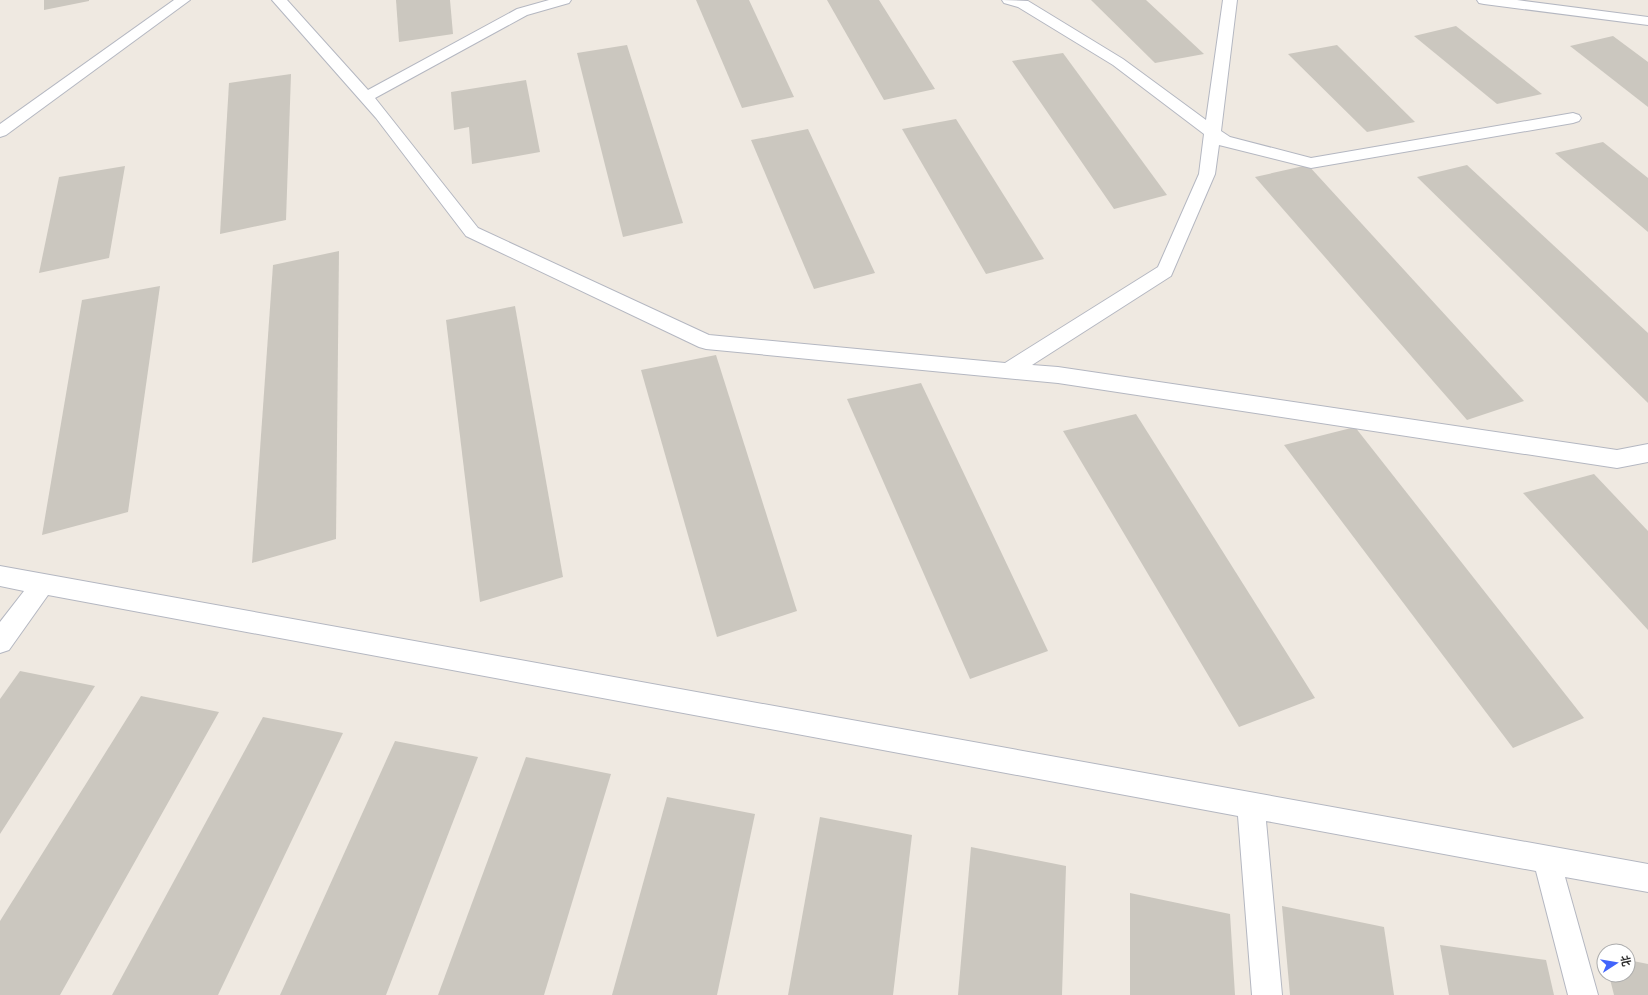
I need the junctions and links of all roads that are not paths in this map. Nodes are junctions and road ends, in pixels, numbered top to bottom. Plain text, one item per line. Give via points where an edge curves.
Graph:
1 (183, 0) edge
2 (279, 0) edge
3 (564, 0) edge
4 (1009, 0) edge
5 (1230, 0) edge
6 (1484, 0) edge
7 (1648, 21) edge
8 (366, 97) junction
9 (1573, 118) dead end
10 (0, 132) edge
11 (1213, 132) junction
12 (1010, 370) junction
13 (1648, 453) edge
14 (0, 576) edge
15 (42, 584) junction
16 (0, 642) edge
17 (1251, 806) junction
18 (1547, 860) junction
19 (1648, 878) edge
20 (1267, 995) edge
21 (1583, 995) edge

1 - 10 street
2 - 8 street
3 - 8 street via 522,12
4 - 11 street via 1023,4 1118,62
5 - 11 street
6 - 7 street
8 - 12 street via 472,232 706,342
9 - 11 street via 1311,163 1224,141
11 - 12 street via 1207,174 1165,271
12 - 13 street via 1066,376 1617,459
14 - 15 street
15 - 16 street
15 - 17 street
17 - 18 street
17 - 20 street
18 - 19 street
18 - 21 street

